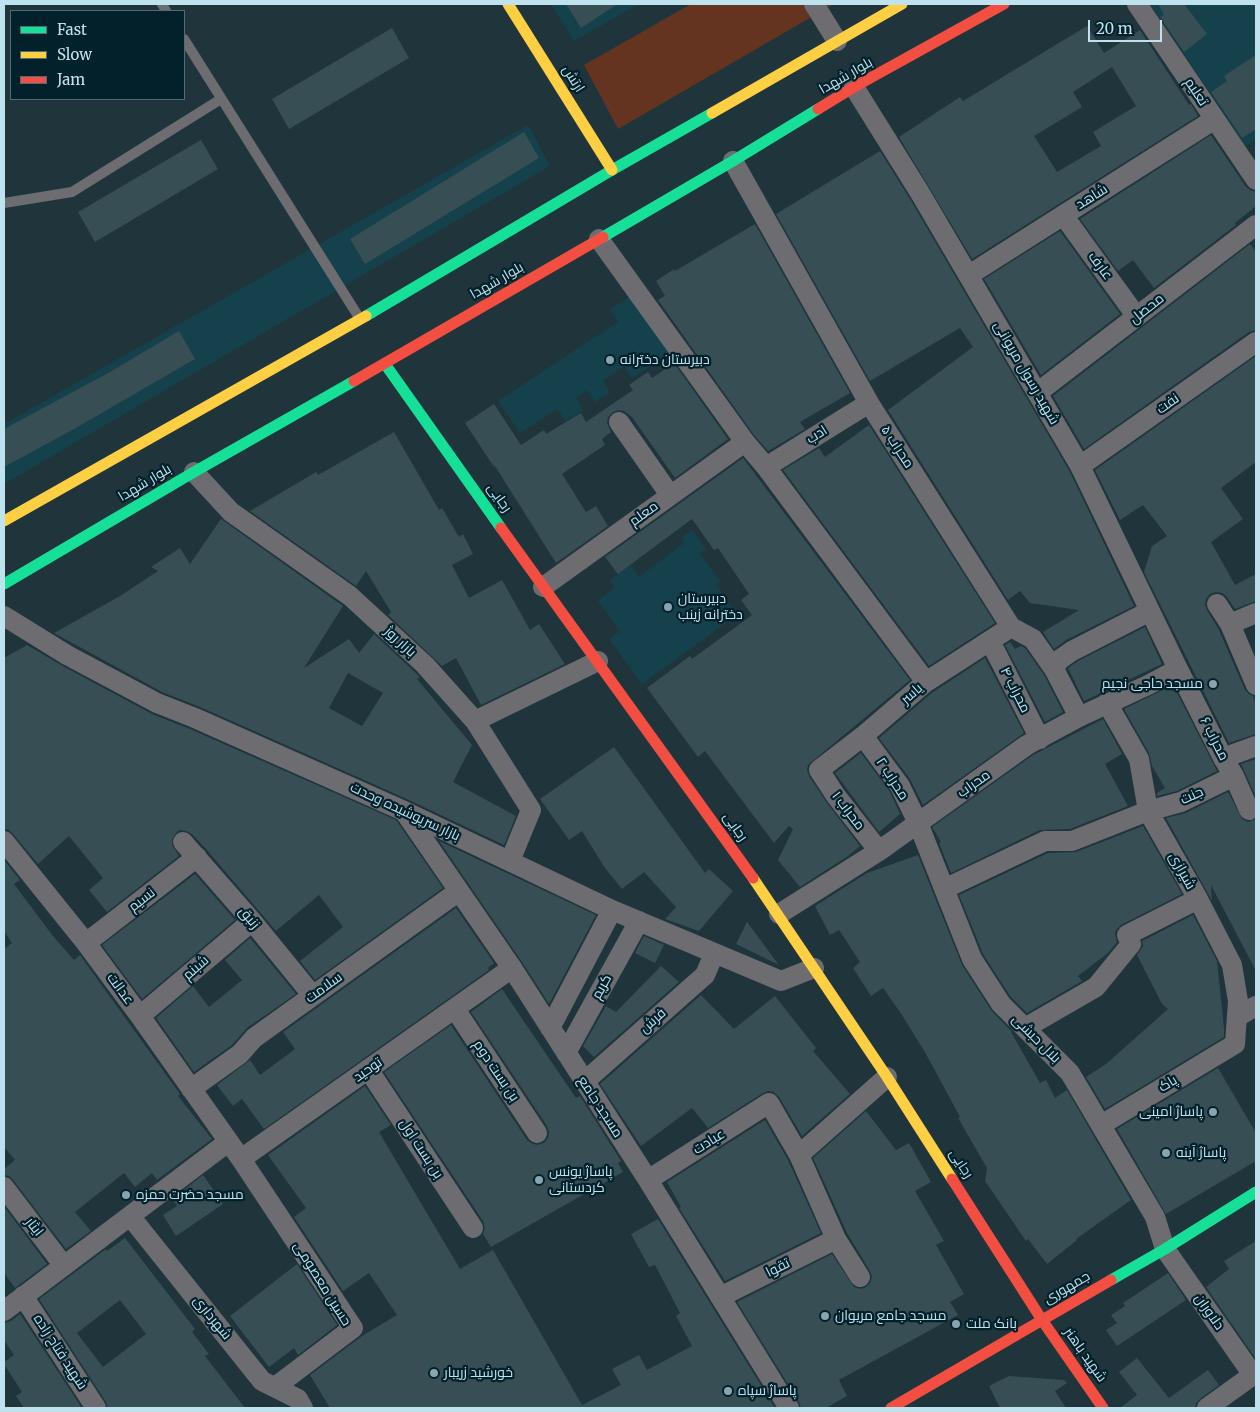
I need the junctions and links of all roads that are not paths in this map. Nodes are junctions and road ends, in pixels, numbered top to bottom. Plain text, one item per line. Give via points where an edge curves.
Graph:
1 (508, 4) edge
2 (814, 4) edge
3 (902, 4) edge
4 (1004, 4) edge
5 (1137, 4) edge
6 (185, 41) edge
7 (838, 41) junction
8 (854, 87) junction
9 (221, 99) junction
10 (1215, 119) junction
11 (733, 161) junction
12 (612, 170) junction
13 (1256, 180) edge
14 (4, 203) edge
15 (1063, 215) junction
16 (1256, 225) edge
17 (598, 239) junction
18 (969, 275) junction
19 (1137, 317) junction
20 (360, 320) junction
21 (1256, 342) edge
22 (385, 364) junction
23 (1037, 394) junction
24 (869, 403) junction
25 (619, 422) dead end
26 (745, 442) junction
27 (766, 466) junction
28 (1080, 466) junction
29 (194, 472) junction
30 (670, 495) junction
31 (4, 522) edge
32 (4, 584) edge
33 (543, 587) junction
34 (1217, 604) dead end
35 (1150, 610) junction
36 (1256, 613) edge
37 (4, 616) edge
38 (1230, 624) junction
39 (1011, 627) junction
40 (990, 641) junction
41 (598, 661) junction
42 (1054, 669) junction
43 (1178, 669) junction
44 (926, 682) junction
45 (1256, 685) edge
46 (1107, 703) junction
47 (1078, 717) junction
48 (475, 721) junction
49 (863, 736) junction
50 (1040, 738) junction
51 (1256, 746) edge
52 (1223, 758) junction
53 (819, 770) joint
54 (1234, 776) junction
55 (1249, 810) dead end
56 (404, 811) junction
57 (1148, 811) junction
58 (918, 823) junction
59 (4, 841) edge
60 (183, 842) dead end
61 (879, 851) junction
62 (197, 858) junction
63 (510, 861) junction
64 (944, 889) junction
65 (459, 891) junction
66 (1198, 899) junction
67 (612, 910) junction
68 (778, 914) junction
69 (252, 921) junction
70 (639, 921) junction
71 (86, 943) junction
72 (714, 954) junction
73 (512, 968) junction
74 (814, 968) junction
75 (313, 996) junction
76 (1256, 1006) edge
77 (455, 1009) junction
78 (140, 1016) junction
79 (1237, 1017) junction
80 (550, 1028) junction
81 (1024, 1028) junction
82 (1234, 1044) joint
83 (566, 1053) junction
84 (368, 1069) junction
85 (887, 1077) junction
86 (584, 1082) junction
87 (191, 1088) junction
88 (1101, 1125) junction
89 (537, 1133) dead end
90 (228, 1142) junction
91 (799, 1155) junction
92 (241, 1159) junction
93 (648, 1180) junction
94 (4, 1187) edge
95 (1256, 1192) edge
96 (130, 1216) junction
97 (473, 1228) dead end
98 (836, 1239) junction
99 (1165, 1249) junction
100 (64, 1266) junction
101 (860, 1277) dead end
102 (23, 1296) junction
103 (720, 1297) junction
104 (4, 1311) edge
105 (1042, 1320) junction
106 (1254, 1375) edge
107 (269, 1384) junction
108 (96, 1408) edge
109 (303, 1408) edge
110 (788, 1408) edge
111 (891, 1408) edge
112 (1103, 1408) edge
113 (1207, 1408) edge

1 - 12 main road, ارتش
2 - 7 street
3 - 7 main road
4 - 8 main road, بلوار شهدا
5 - 10 street, تعلیم
6 - 9 lane
7 - 12 main road
8 - 11 main road, بلوار شهدا
8 - 18 street, شهید رسول مریوانی
9 - 14 lane via 72,192
9 - 20 lane
10 - 13 street, تعلیم
10 - 15 street, شاهد
11 - 17 main road, بلوار شهدا
11 - 24 street, محراب ۵
12 - 20 main road
15 - 18 street, شاهد
15 - 19 street, عارف
16 - 19 street, محصل
17 - 22 main road, بلوار شهدا
17 - 26 street
18 - 23 street, شهید رسول مریوانی
19 - 23 street, محصل
20 - 31 main road
21 - 28 street, نفت
22 - 29 main road, بلوار شهدا
22 - 33 main road, رجایی
23 - 28 street, شهید رسول مریوانی
24 - 27 street, ادب
24 - 39 street, محراب ۵
25 - 30 street
26 - 27 street
26 - 30 street, معلم
27 - 44 street
28 - 35 street, شهید رسول مریوانی
29 - 32 main road, بلوار شهدا
29 - 48 street, بازار روژ via 231,512 350,596 425,666
30 - 33 street, معلم
33 - 41 main road, رجایی
34 - 38 street
35 - 42 street via 1072,651 1059,660
35 - 43 street, شهید رسول مریوانی
36 - 38 street
37 - 56 street, بازار سرپوشیده وحدت via 157,703
38 - 45 street
39 - 40 street, یاسر
39 - 42 street, محراب ۵ via 1033,639
40 - 44 street, یاسر
40 - 50 street, محراب ۴
41 - 48 street
41 - 68 main road, رجایی
42 - 47 street, محراب ۵
43 - 46 street, محراب
43 - 52 street, محراب ۶
44 - 49 street, یاسر
46 - 47 street, محراب
46 - 57 street, شیرازی via 1139,759
47 - 50 street, محراب
48 - 63 street, بازار روژ via 531,810
49 - 53 street, یاسر
49 - 58 street, محراب ۲ via 900,786
50 - 58 street, محراب
51 - 52 street
52 - 54 street, محراب ۶
53 - 61 street, محراب ۱
54 - 55 street, محراب ۶
54 - 57 street, جنت via 1181,802
56 - 63 street, بازار سرپوشیده وحدت
56 - 65 street, مسجد جامع
57 - 64 street, جنت via 1072,841 1045,841
57 - 66 street, شیرازی
58 - 61 street, محراب
58 - 64 street, بلال حبشی
59 - 71 street, عدالت
60 - 62 street, زنبق
61 - 68 street, محراب
62 - 69 street, زنبق
62 - 71 street, نسیم
63 - 67 street, بازار سرپوشیده وحدت
64 - 81 street, بلال حبشی via 972,959 1001,1004
65 - 73 street, مسجد جامع
65 - 75 street, سلامت
66 - 79 street, شیرازی via 1232,965 1238,1001
66 - 81 street via 1127,935 1131,944 1096,987
67 - 70 street, بازار سرپوشیده وحدت
67 - 80 street
68 - 74 main road, رجایی
69 - 75 street, زنبق
69 - 78 street, شبنم
70 - 72 street, بازار سرپوشیده وحدت
70 - 83 street, کریم
71 - 78 street, عدالت
72 - 74 street, بازار سرپوشیده وحدت via 781,981
72 - 86 street, فرش via 704,975
73 - 77 street, توحید
73 - 80 street, مسجد جامع
74 - 85 main road, رجایی
75 - 87 street, سلامت
76 - 79 street
77 - 84 street, توحید
77 - 89 street, بن بست دوم
78 - 87 street, عدالت
79 - 82 street, شیرازی
80 - 83 street, مسجد جامع
81 - 88 street, بلال حبشی via 1070,1073
82 - 88 street, پاک
83 - 86 street, مسجد جامع
84 - 92 street, توحید
84 - 97 street, بن بست اول
85 - 91 street
85 - 105 main road, رجایی
86 - 93 street, مسجد جامع
87 - 90 street, عدالت
88 - 99 street, بلال حبشی via 1155,1217
90 - 92 street
90 - 96 street
91 - 93 street, عبادت via 769,1103
91 - 98 street
92 - 107 street, حسین معصومی via 353,1328
93 - 103 street, مسجد جامع
94 - 100 street, ایثار
95 - 99 main road, جمهوری
96 - 100 street
96 - 107 street, شهرداری
98 - 101 street
98 - 103 street, تقوا
99 - 105 main road, جمهوری
99 - 106 street, دلاوران
100 - 102 street
102 - 104 street
102 - 108 street, شهید فتاح زاده
103 - 110 street, مسجد جامع
105 - 111 main road, جمهوری
105 - 112 main road, شهید باهنر
106 - 113 street
107 - 109 street, شهرداری via 298,1399

